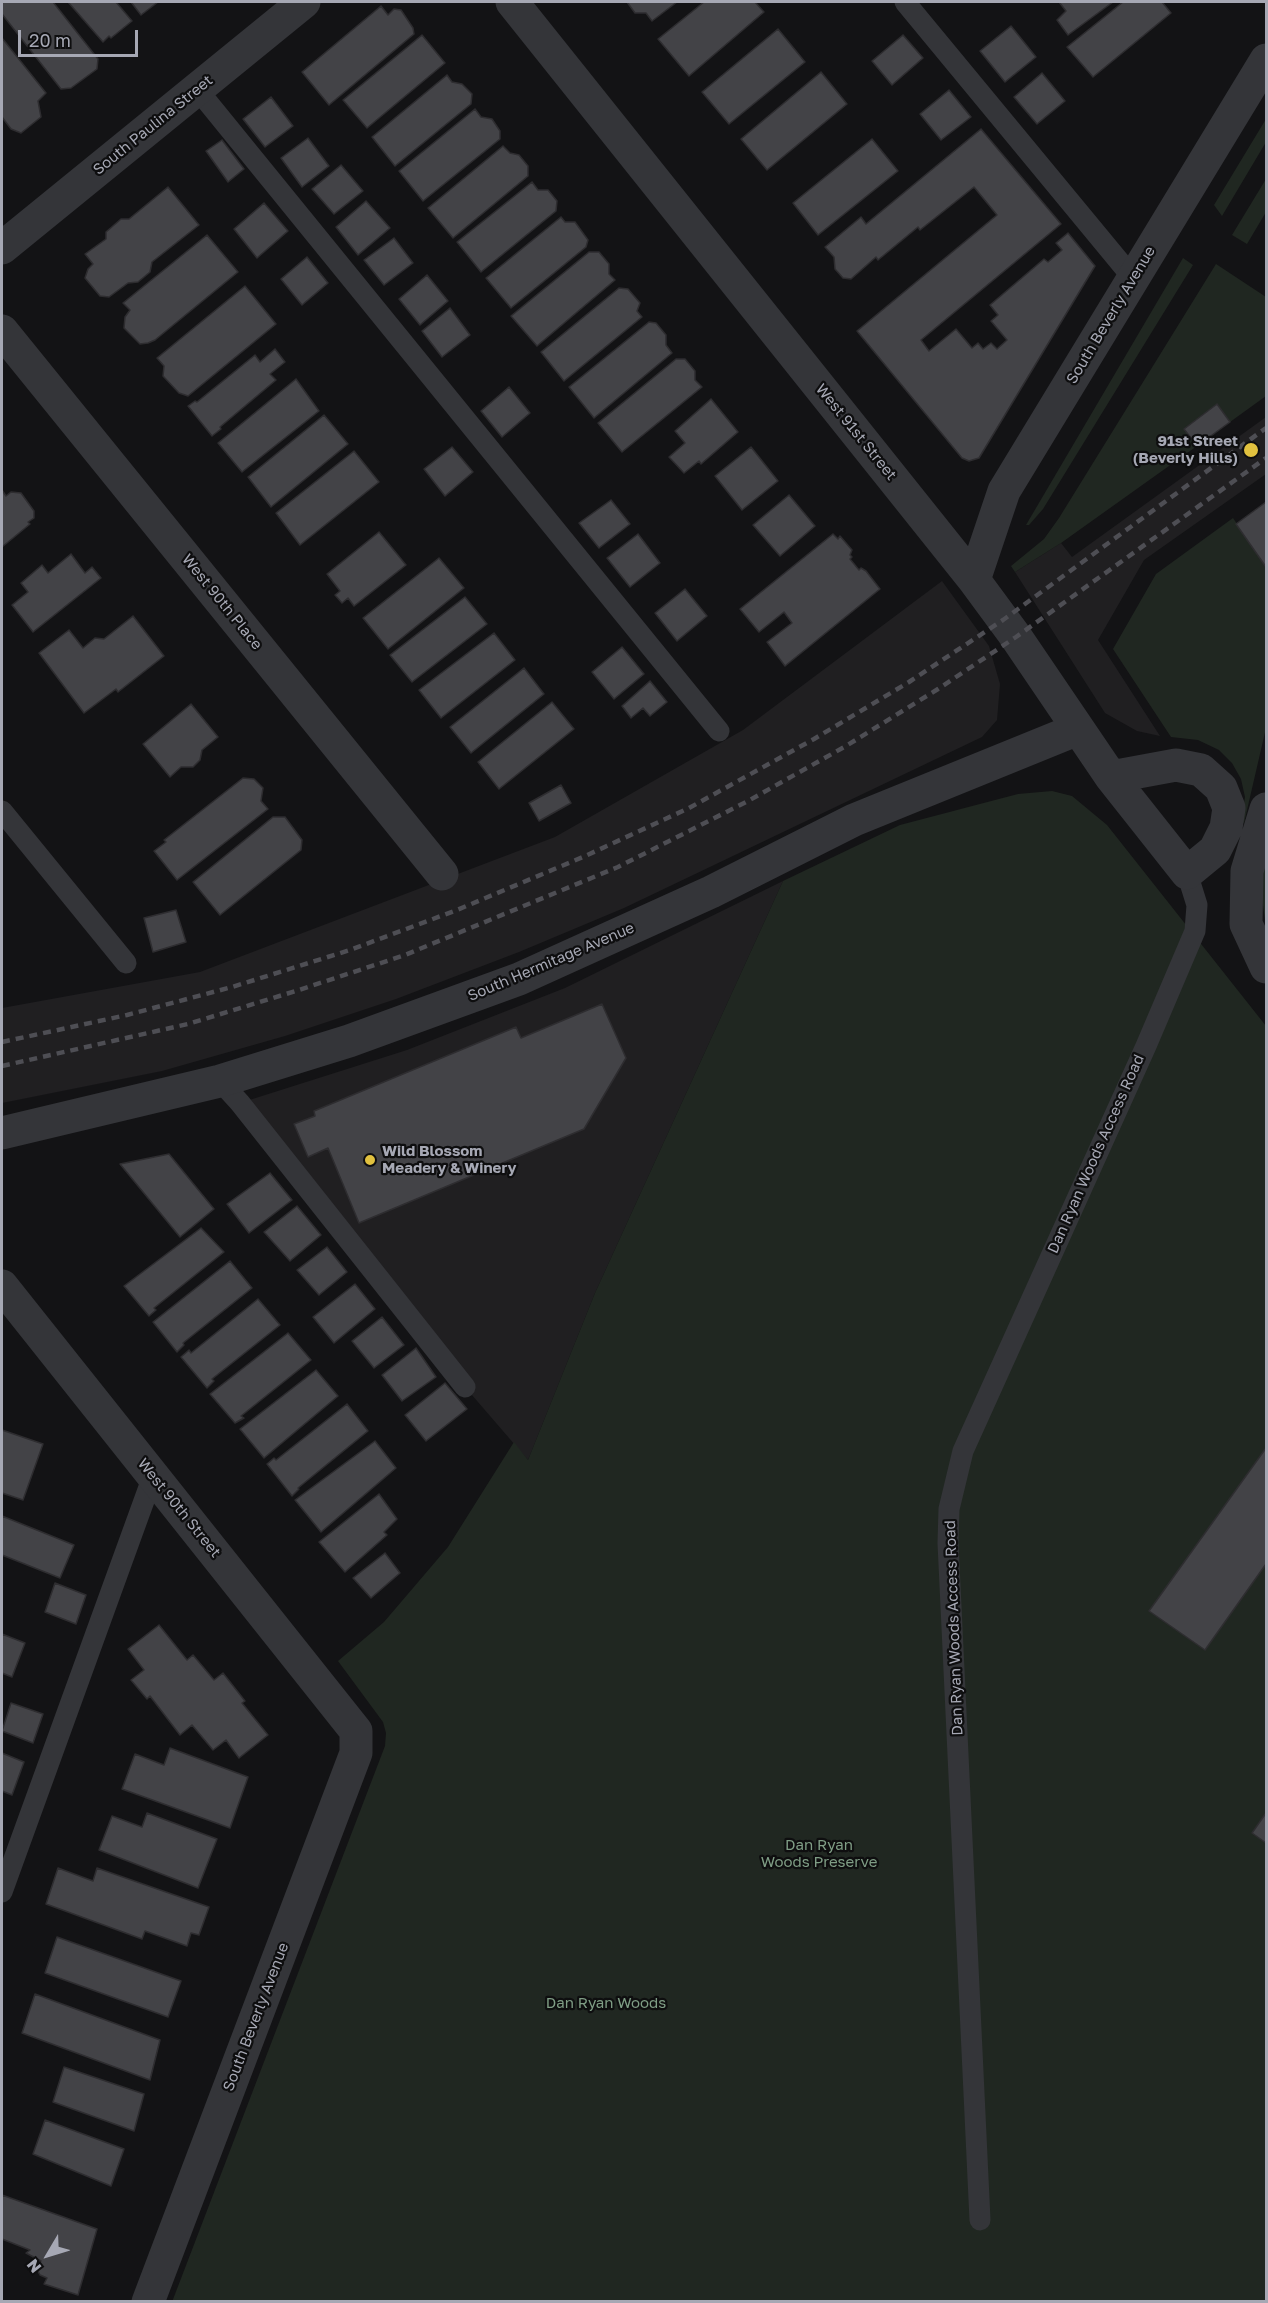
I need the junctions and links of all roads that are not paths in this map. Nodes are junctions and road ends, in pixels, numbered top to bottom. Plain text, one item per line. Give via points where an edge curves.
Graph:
1 (304, 2) edge
2 (512, 2) edge
3 (905, 2) edge
4 (1266, 60) edge
5 (197, 89) junction
6 (2, 248) edge
7 (1133, 278) junction
8 (2, 331) edge
9 (974, 580) junction
10 (1078, 729) junction
11 (720, 731) dead end
12 (1111, 777) junction
13 (1266, 809) edge
14 (2, 811) edge
15 (1187, 873) junction
16 (442, 874) dead end
17 (126, 963) dead end
18 (1266, 967) edge
19 (220, 1081) junction
20 (2, 1133) edge
21 (2, 1286) edge
22 (465, 1387) dead end
23 (153, 1476) junction
24 (356, 1731) joint
25 (2, 1892) edge
26 (980, 2220) dead end
27 (148, 2301) edge

1 - 5 street, South Paulina Street
2 - 9 street, West 91st Street
3 - 7 lane
4 - 7 street, South Beverly Avenue
5 - 6 street, South Paulina Street
5 - 11 lane
7 - 9 street, South Beverly Avenue via 1004,491
8 - 16 street, West 90th Place
9 - 10 street, West 91st Street
10 - 12 street, West 91st Street
10 - 19 street, South Hermitage Avenue via 854,820 711,892 519,979 349,1041
12 - 15 street, West 91st Street
12 - 15 street via 1176,765 1201,770 1221,788 1229,808 1226,828 1215,850
13 - 18 street via 1247,871 1246,924
14 - 17 lane
15 - 26 lane, Dan Ryan Woods Access Road via 1197,905 1195,931 963,1451 950,1509 948,1543
19 - 20 street, South Hermitage Avenue
19 - 22 lane
21 - 23 street, West 90th Street
23 - 24 street, West 90th Street
23 - 25 lane
24 - 27 street, South Beverly Avenue via 356,1753

